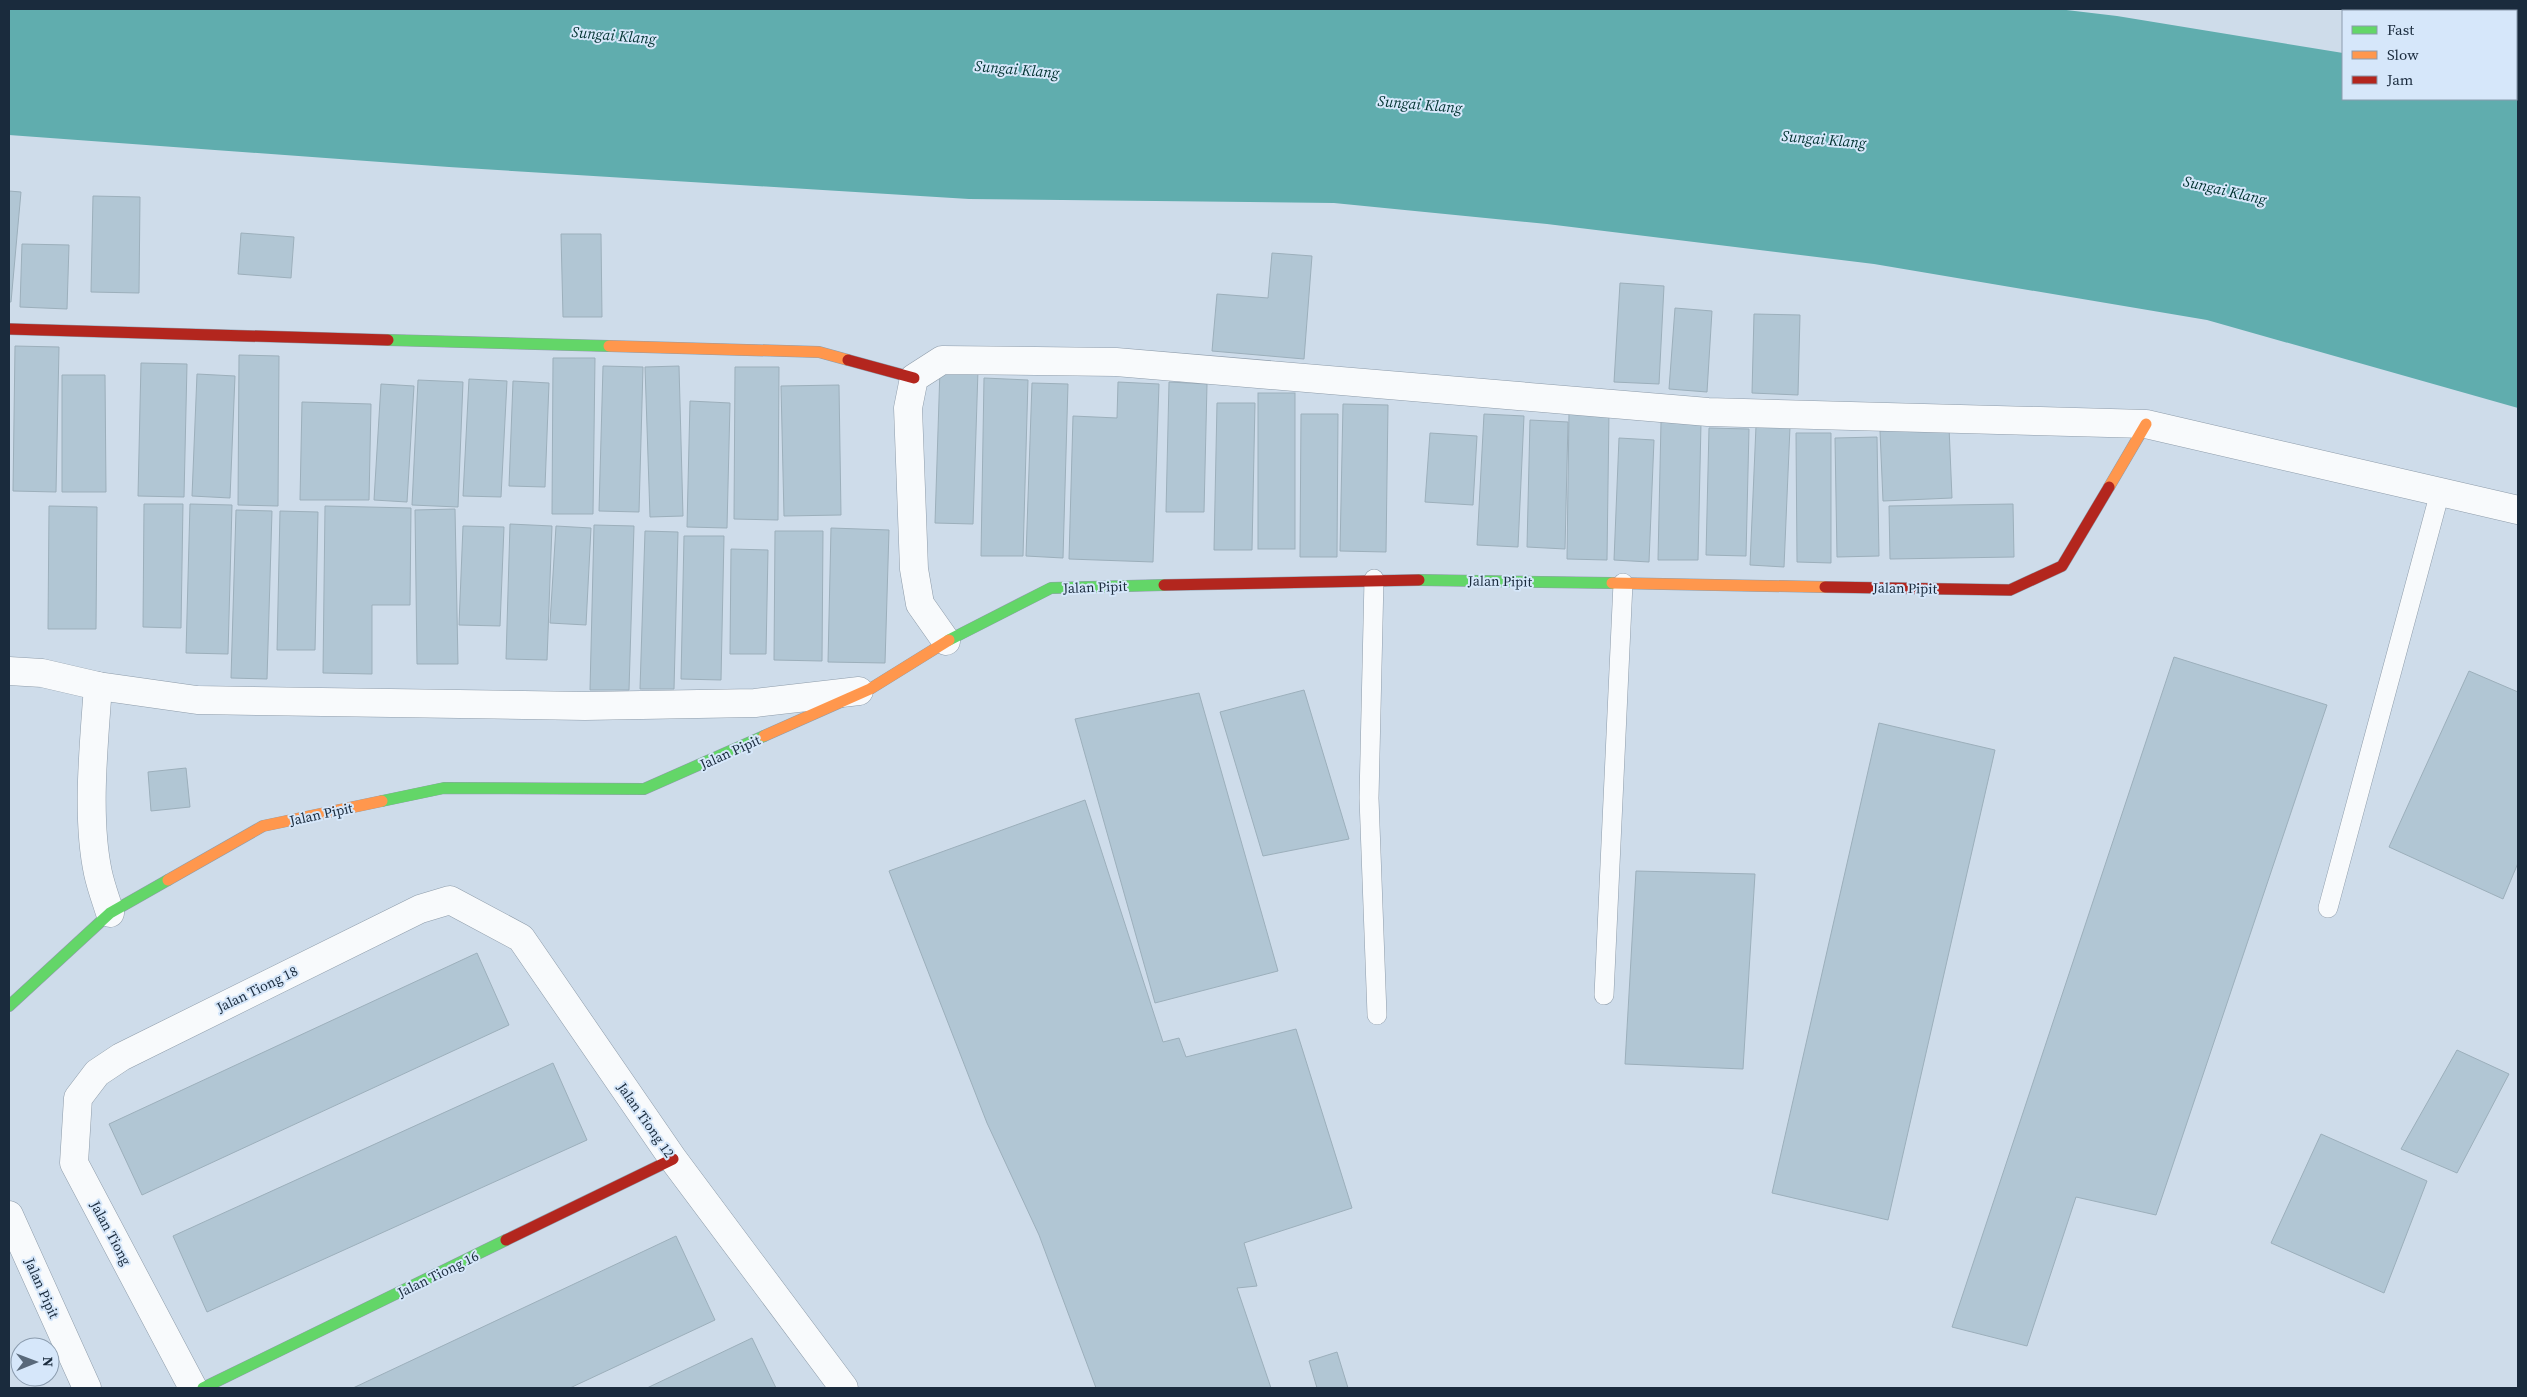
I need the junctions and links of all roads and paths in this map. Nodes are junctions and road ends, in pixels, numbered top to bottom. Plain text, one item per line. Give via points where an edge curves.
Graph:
1 (9, 329) edge
2 (914, 378) junction
3 (2146, 424) junction
4 (2440, 492) junction
5 (2518, 510) edge
6 (1374, 579) junction
7 (1624, 583) junction
8 (946, 641) junction
9 (9, 671) edge
10 (98, 686) junction
11 (870, 689) junction
12 (2328, 908) dead end
13 (420, 909) joint
14 (110, 913) junction
15 (1604, 995) dead end
16 (9, 1006) edge
17 (1377, 1015) dead end
18 (97, 1073) joint
19 (673, 1159) junction
20 (9, 1215) edge
21 (87, 1388) edge
22 (193, 1388) edge
23 (203, 1388) edge
24 (844, 1388) edge

1 - 2 street via 819,352
2 - 3 street via 942,360 1116,362 1708,412
2 - 8 street via 908,408 914,569 920,604
3 - 4 street
3 - 7 street, Jalan Pipit via 2062,566 2010,590
4 - 5 street
4 - 12 lane
6 - 7 street, Jalan Pipit
6 - 8 street, Jalan Pipit via 1051,588
6 - 17 lane via 1369,798
7 - 15 lane
8 - 11 street, Jalan Pipit
9 - 10 street via 42,673
10 - 11 street via 197,700 585,706 755,702
10 - 14 street via 94,831 98,873
11 - 14 street, Jalan Pipit via 644,790 444,788 263,826
13 - 18 street, Jalan Tiong 18 via 121,1057
13 - 19 street, Jalan Tiong 12 via 450,900 521,938
14 - 16 street, Jalan Pipit
18 - 22 street, Jalan Tiong via 78,1098 74,1163
19 - 23 street, Jalan Tiong 16
19 - 24 street, Jalan Tiong 12
20 - 21 street, Jalan Pipit

